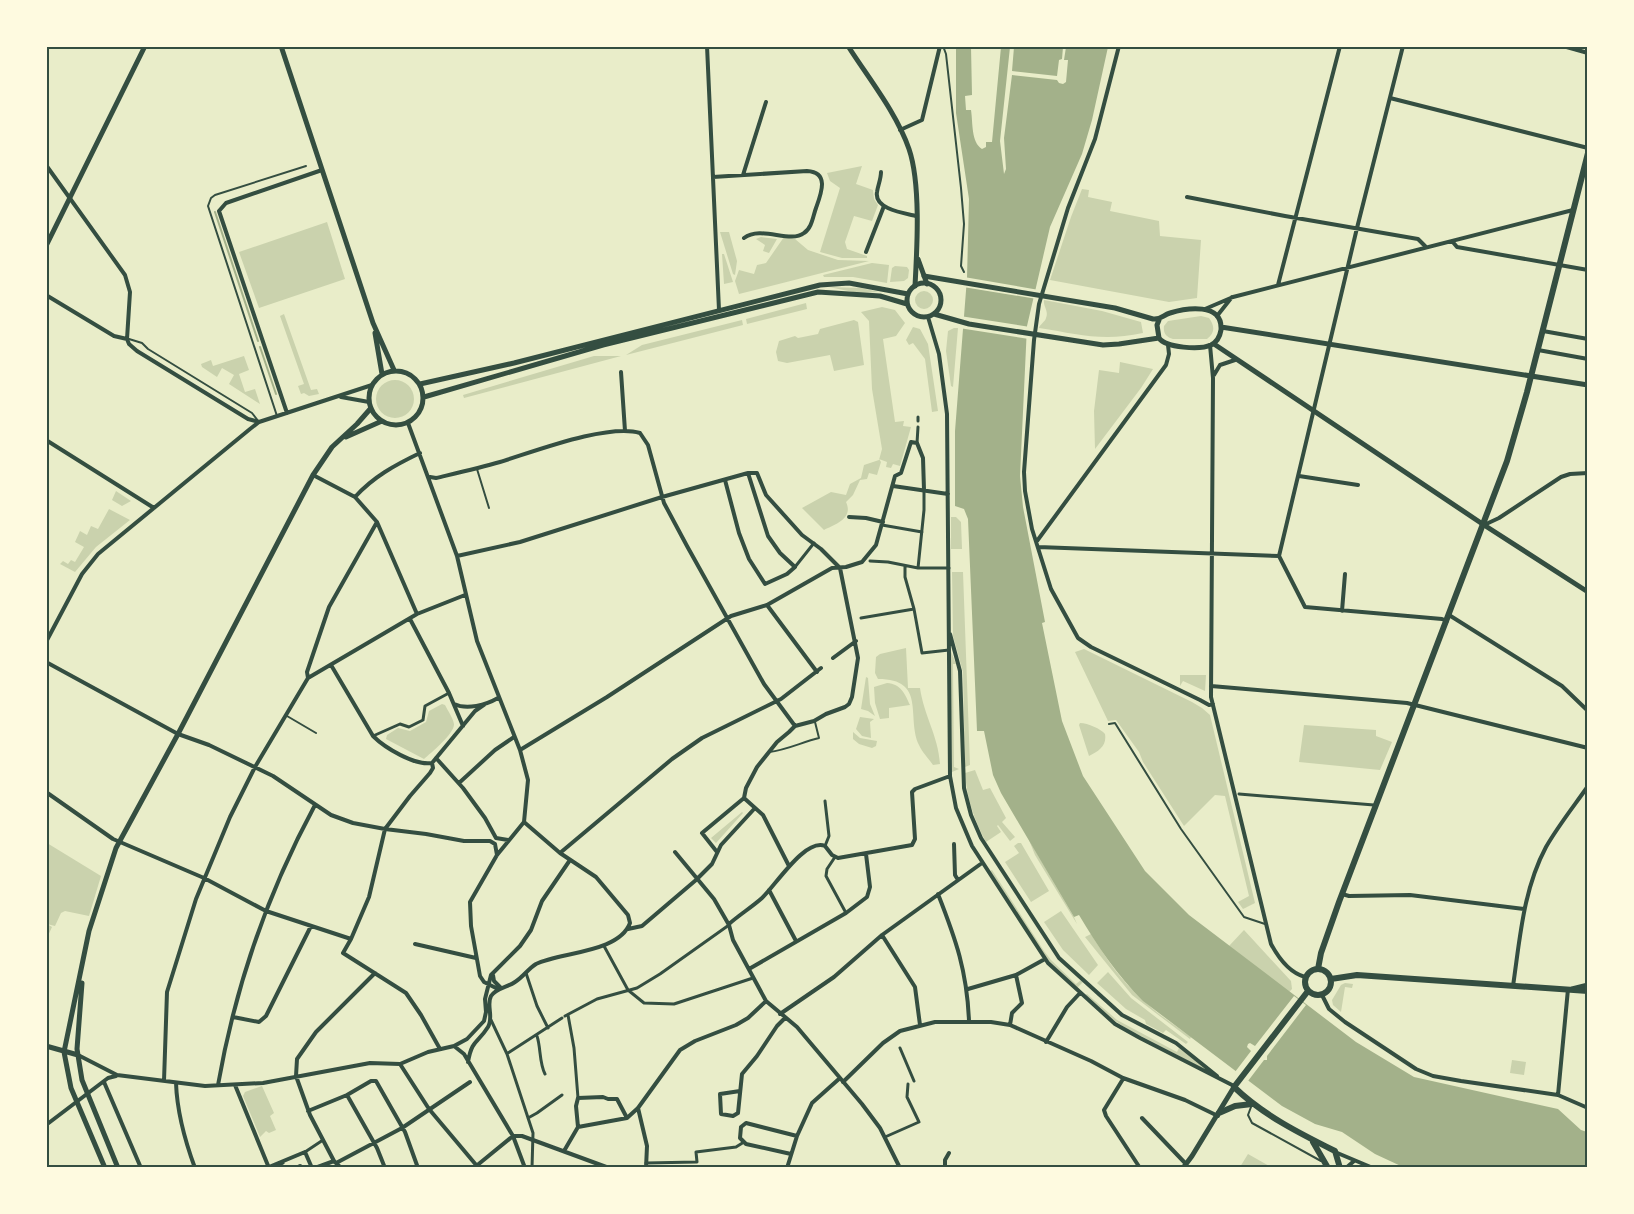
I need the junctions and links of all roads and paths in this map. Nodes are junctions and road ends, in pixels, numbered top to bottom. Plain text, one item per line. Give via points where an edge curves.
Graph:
1 (145, 46) edge
2 (281, 46) edge
3 (707, 46) edge
4 (848, 46) edge
5 (941, 46) edge
6 (1119, 46) edge
7 (1340, 46) edge
8 (1403, 46) edge
9 (1563, 46) edge
10 (1587, 53) edge
11 (1390, 98) junction
12 (766, 102) dead end
13 (900, 130) junction
14 (1587, 147) edge
15 (1587, 153) edge
16 (46, 165) edge
17 (306, 166) dead end
18 (322, 170) junction
19 (881, 172) dead end
20 (743, 175) junction
21 (713, 177) junction
22 (70, 197) junction
23 (1187, 197) dead end
24 (884, 206) junction
25 (1573, 209) junction
26 (916, 216) junction
27 (1296, 218) junction
28 (1357, 228) junction
29 (744, 237) dead end
30 (1451, 241) junction
31 (46, 246) edge
32 (1425, 246) junction
33 (867, 252) dead end
34 (917, 257) junction
35 (1559, 265) junction
36 (1348, 266) junction
37 (1587, 270) edge
38 (964, 272) dead end
39 (924, 276) junction
40 (949, 281) junction
41 (927, 284) junction
42 (1278, 285) junction
43 (915, 286) junction
44 (936, 288) junction
45 (908, 294) junction
46 (46, 295) edge
47 (1233, 297) junction
48 (907, 304) junction
49 (1205, 309) junction
50 (719, 310) junction
51 (931, 316) junction
52 (1217, 316) junction
53 (1159, 320) junction
54 (373, 323) junction
55 (1221, 327) junction
56 (1543, 331) junction
57 (1159, 338) junction
58 (127, 339) junction
59 (1587, 339) edge
60 (1329, 344) junction
61 (1168, 345) junction
62 (1212, 345) junction
63 (1538, 350) junction
64 (1237, 359) junction
65 (1587, 359) edge
66 (394, 370) junction
67 (621, 372) dead end
68 (382, 374) junction
69 (1532, 376) junction
70 (1213, 378) junction
71 (420, 384) junction
72 (372, 385) junction
73 (1587, 385) edge
74 (341, 396) junction
75 (424, 397) junction
76 (370, 405) junction
77 (1314, 411) junction
78 (287, 413) junction
79 (278, 416) junction
80 (382, 421) junction
81 (259, 422) junction
82 (408, 423) junction
83 (918, 427) dead end
84 (625, 431) junction
85 (46, 440) edge
86 (339, 440) junction
87 (917, 443) junction
88 (420, 453) junction
89 (477, 469) junction
90 (748, 473) junction
91 (1587, 473) edge
92 (313, 475) junction
93 (429, 477) junction
94 (1299, 477) junction
95 (436, 478) junction
96 (725, 480) junction
97 (432, 484) junction
98 (1358, 485) dead end
99 (892, 486) junction
100 (924, 490) junction
101 (948, 494) junction
102 (355, 497) junction
103 (662, 497) junction
104 (154, 508) junction
105 (489, 508) dead end
106 (849, 518) dead end
107 (377, 522) junction
108 (883, 524) junction
109 (1484, 525) junction
110 (922, 532) junction
111 (1037, 541) junction
112 (814, 543) junction
113 (1038, 547) junction
114 (1212, 554) junction
115 (457, 556) junction
116 (1279, 556) junction
117 (870, 561) dead end
118 (905, 566) junction
119 (795, 567) junction
120 (840, 568) junction
121 (918, 568) junction
122 (949, 568) junction
123 (1345, 574) dead end
124 (1587, 592) edge
125 (465, 595) junction
126 (767, 604) junction
127 (914, 609) junction
128 (1342, 610) junction
129 (417, 614) junction
130 (410, 618) junction
131 (861, 618) dead end
132 (1448, 618) junction
133 (727, 619) junction
134 (950, 633) junction
135 (856, 641) junction
136 (46, 642) edge
137 (949, 650) junction
138 (833, 658) dead end
139 (46, 662) edge
140 (331, 665) junction
141 (308, 678) junction
142 (1211, 686) junction
143 (449, 693) junction
144 (498, 698) junction
145 (776, 702) junction
146 (453, 703) junction
147 (485, 704) junction
148 (1213, 704) junction
149 (1415, 705) junction
150 (1587, 711) edge
151 (285, 715) junction
152 (814, 721) junction
153 (1109, 724) dead end
154 (463, 726) junction
155 (795, 726) junction
156 (316, 733) dead end
157 (178, 734) junction
158 (373, 736) junction
159 (514, 737) junction
160 (1587, 748) edge
161 (520, 750) junction
162 (769, 752) junction
163 (436, 758) junction
164 (432, 763) junction
165 (255, 766) junction
166 (950, 776) junction
167 (459, 783) junction
168 (1587, 786) edge
169 (46, 792) edge
170 (1239, 794) dead end
171 (744, 798) junction
172 (825, 801) dead end
173 (315, 805) junction
174 (1376, 805) junction
175 (755, 808) junction
176 (524, 822) junction
177 (385, 829) junction
178 (508, 840) junction
179 (119, 842) junction
180 (954, 844) dead end
181 (825, 846) junction
182 (675, 852) dead end
183 (717, 852) junction
184 (560, 853) junction
185 (867, 854) junction
186 (497, 855) junction
187 (835, 856) junction
188 (570, 860) junction
189 (982, 864) junction
190 (789, 866) junction
191 (204, 878) junction
192 (696, 880) junction
193 (958, 880) junction
194 (769, 890) junction
195 (938, 894) junction
196 (1342, 894) junction
197 (1524, 909) junction
198 (266, 911) junction
199 (846, 913) junction
200 (1266, 924) junction
201 (729, 925) junction
202 (311, 926) junction
203 (628, 929) junction
204 (882, 935) junction
205 (351, 939) junction
206 (796, 941) junction
207 (415, 944) dead end
208 (604, 946) junction
209 (476, 958) junction
210 (1045, 959) junction
211 (83, 963) junction
212 (748, 969) junction
213 (1318, 969) junction
214 (375, 973) junction
215 (526, 973) junction
216 (493, 974) junction
217 (1016, 975) junction
218 (1305, 977) junction
219 (753, 978) junction
220 (1331, 979) junction
221 (489, 984) junction
222 (1587, 985) edge
223 (1513, 986) junction
224 (500, 989) junction
225 (968, 989) junction
226 (1568, 989) junction
227 (628, 990) junction
228 (1308, 991) junction
229 (1080, 993) junction
230 (1587, 993) edge
231 (1322, 995) junction
232 (766, 1001) junction
233 (780, 1014) junction
234 (565, 1016) junction
235 (233, 1017) junction
236 (785, 1018) junction
237 (491, 1020) junction
238 (969, 1022) junction
239 (920, 1025) junction
240 (1010, 1025) junction
241 (548, 1028) junction
242 (537, 1036) junction
243 (1046, 1042) junction
244 (46, 1046) edge
245 (454, 1046) junction
246 (900, 1048) dead end
247 (440, 1049) junction
248 (64, 1052) junction
249 (507, 1054) junction
250 (78, 1055) junction
251 (468, 1062) junction
252 (400, 1064) junction
253 (545, 1074) dead end
254 (117, 1075) junction
255 (296, 1076) junction
256 (1123, 1078) junction
257 (1220, 1079) junction
258 (841, 1080) junction
259 (914, 1081) dead end
260 (104, 1082) junction
261 (164, 1082) junction
262 (470, 1082) dead end
263 (176, 1083) junction
264 (908, 1084) dead end
265 (218, 1085) junction
266 (235, 1085) junction
267 (1234, 1087) junction
268 (740, 1091) junction
269 (87, 1094) junction
270 (347, 1095) junction
271 (562, 1095) dead end
272 (1558, 1095) junction
273 (578, 1098) junction
274 (77, 1102) junction
275 (1252, 1104) junction
276 (638, 1108) junction
277 (1587, 1108) edge
278 (429, 1109) junction
279 (308, 1111) junction
280 (1219, 1115) junction
281 (528, 1118) junction
282 (627, 1118) junction
283 (1142, 1118) dead end
284 (46, 1125) edge
285 (578, 1127) junction
286 (402, 1128) junction
287 (513, 1136) junction
288 (797, 1136) junction
289 (885, 1137) junction
290 (1311, 1139) junction
291 (323, 1140) junction
292 (534, 1140) junction
293 (744, 1142) junction
294 (374, 1143) junction
295 (564, 1151) junction
296 (1335, 1151) junction
297 (305, 1152) junction
298 (949, 1153) dead end
299 (791, 1154) junction
300 (1354, 1161) junction
301 (336, 1162) junction
302 (646, 1165) edge
303 (1184, 1166) edge
304 (1327, 1166) edge
305 (105, 1167) edge
306 (118, 1167) edge
307 (141, 1167) edge
308 (195, 1167) edge
309 (269, 1167) edge
310 (274, 1167) edge
311 (296, 1167) edge
312 (303, 1167) edge
313 (313, 1167) edge
314 (341, 1167) edge
315 (385, 1167) edge
316 (418, 1167) edge
317 (476, 1167) edge
318 (525, 1167) edge
319 (532, 1167) edge
320 (609, 1167) edge
321 (787, 1167) edge
322 (900, 1167) edge
323 (945, 1167) edge
324 (1140, 1167) edge
325 (1340, 1167) edge
326 (1346, 1167) edge
327 (1373, 1167) edge

1 - 22 main road
2 - 18 main road
3 - 21 street
4 - 13 main road
5 - 13 street via 922,120
5 - 38 lane via 946,54 961,188
6 - 111 street via 1095,139 1068,208 1039,304 1024,472 1029,515
7 - 27 street
8 - 11 street
9 - 10 street
11 - 14 street
11 - 28 street
12 - 20 street
13 - 26 main road via 913,165
15 - 25 main road
16 - 22 street
17 - 79 lane via 215,195 209,202
18 - 54 main road
18 - 78 street via 226,202 219,211
19 - 24 street via 877,197
20 - 21 street
20 - 29 street via 812,171 818,173 823,183 809,227 803,234 757,233
21 - 50 street
22 - 31 main road
22 - 58 street via 129,283
23 - 27 street
24 - 26 street
24 - 33 street
25 - 30 street
25 - 35 main road
26 - 34 main road
27 - 28 street
27 - 42 street
28 - 32 street via 1418,238
28 - 36 street
30 - 32 street
30 - 35 street via 1457,247
32 - 36 street
34 - 39 main road
34 - 43 main road
35 - 37 street
35 - 56 main road
36 - 42 street
36 - 60 street
39 - 40 main road
39 - 41 main road
40 - 44 main road
40 - 53 main road via 1114,308
41 - 43 main road
41 - 44 main road
42 - 47 street
43 - 45 main road
44 - 51 main road via 941,302
45 - 48 main road
45 - 50 main road via 831,283
46 - 58 street via 114,336
47 - 49 street
47 - 52 street
48 - 51 main road via 914,315
48 - 75 main road via 880,296 818,292 603,345
49 - 52 main road
49 - 53 main road via 1170,312
50 - 71 main road
51 - 57 main road via 1103,345
51 - 101 street via 946,400
52 - 55 main road
53 - 57 main road
54 - 66 main road
54 - 68 main road
55 - 60 main road
55 - 62 main road
56 - 59 street
56 - 63 main road
57 - 61 main road
58 - 81 street via 144,355
58 - 81 lane via 142,343 252,413
60 - 69 main road
60 - 77 street
61 - 62 main road
61 - 111 street via 1166,365
62 - 64 main road
62 - 70 street
63 - 65 street
63 - 69 main road
64 - 70 street via 1220,365
64 - 77 main road
66 - 68 main road
66 - 71 main road via 410,374
67 - 84 street
68 - 72 main road
69 - 73 main road
69 - 109 main road
70 - 114 street
71 - 75 main road
72 - 74 street
72 - 76 main road
74 - 76 street
74 - 78 street
75 - 82 main road via 420,412
76 - 80 main road
76 - 86 main road
77 - 94 street
77 - 109 main road
78 - 79 street
79 - 81 street
80 - 82 main road
80 - 86 main road
81 - 104 street
82 - 88 street
83 - 87 street
84 - 89 street via 594,435
84 - 103 street via 640,433 645,438
85 - 104 street
86 - 92 main road
87 - 99 street via 911,442 901,473 895,476
87 - 100 street via 923,459
88 - 93 street
88 - 102 street via 382,473
89 - 95 street
89 - 105 lane
90 - 96 street
90 - 112 street via 757,473 766,495
90 - 119 street via 768,536
91 - 109 street via 1561,477
92 - 102 street
92 - 157 main road
93 - 95 street
93 - 97 street
94 - 98 street
94 - 116 street
95 - 97 street
96 - 103 street
96 - 119 street via 739,533 765,584
97 - 115 street
99 - 100 street
99 - 108 street
100 - 101 street
100 - 110 street
101 - 122 street
102 - 107 street
103 - 115 street via 520,542
103 - 133 street
104 - 136 street via 98,554 82,574
106 - 108 street via 867,518
107 - 129 street
107 - 141 street via 329,607 306,672
108 - 110 street
108 - 120 street via 876,545 862,562
109 - 124 main road
109 - 132 main road
110 - 121 street
111 - 113 street
112 - 119 street
112 - 120 street
113 - 114 street
113 - 148 street via 1051,589 1078,638
114 - 116 street
114 - 142 street
115 - 125 street
116 - 128 street via 1305,607
117 - 118 street
118 - 121 street
118 - 127 street
120 - 126 street via 832,568
120 - 135 street
121 - 122 street
122 - 134 street
123 - 128 street
125 - 129 street
125 - 144 street
126 - 133 street
126 - 145 street via 819,670
127 - 131 street
127 - 137 street via 922,653
128 - 132 street
129 - 130 street
130 - 140 street
130 - 143 street
132 - 149 main road
132 - 150 street via 1562,686
133 - 145 street
133 - 161 street
134 - 137 street
134 - 257 street via 960,671 964,788 981,838 1059,958 1122,1015 1176,1043
135 - 138 street
135 - 152 street via 858,658 852,697 845,707
137 - 166 street
139 - 157 street
140 - 141 street
140 - 158 street
141 - 151 street
142 - 148 street
142 - 149 street
143 - 146 street
143 - 158 street via 426,706 423,720 409,727 400,724
144 - 147 street
144 - 159 street
145 - 155 street
145 - 184 street via 702,738
146 - 147 street via 464,707
146 - 154 street
147 - 154 street
148 - 200 street
149 - 160 street
149 - 174 main road
151 - 156 lane
151 - 165 street
152 - 155 street
152 - 162 lane via 819,738
153 - 200 lane via 1115,723 1181,829 1244,917
154 - 163 street
155 - 162 street
157 - 165 street
157 - 179 main road
158 - 164 street via 382,745 423,765
159 - 161 street
159 - 167 street
161 - 176 street via 528,788
162 - 171 street via 757,767
163 - 164 street
163 - 167 street
164 - 177 street via 430,773
165 - 173 street
165 - 191 street
166 - 185 street via 912,792 912,845
166 - 189 street via 959,819
167 - 178 street via 496,838
168 - 197 street via 1546,847
169 - 179 street
170 - 174 street
171 - 175 street
171 - 183 street via 702,833
172 - 181 street via 829,836
173 - 177 street via 352,823
173 - 198 street
174 - 196 main road
175 - 183 street
175 - 190 street via 763,815
176 - 178 street
176 - 184 street
177 - 186 street via 490,842 495,844
177 - 205 street via 369,897
178 - 186 street
179 - 191 street
179 - 211 main road via 89,931
180 - 193 street
181 - 187 street
181 - 190 street via 815,845
182 - 192 street
183 - 192 street via 712,864
184 - 188 street
185 - 187 street
185 - 199 street via 870,894
186 - 209 street via 470,902
187 - 199 street via 826,876
188 - 203 street via 602,883 628,915
188 - 216 street via 542,901 531,930
189 - 193 street
189 - 210 street
190 - 194 street
191 - 198 street
191 - 261 street via 166,992
192 - 201 street via 714,899
192 - 203 street via 642,927
193 - 195 street
194 - 201 street
194 - 206 street
195 - 204 street
195 - 225 street via 957,943
196 - 197 street via 1410,895
196 - 213 main road
197 - 223 street
198 - 202 street
198 - 235 street
199 - 206 street
200 - 218 street via 1276,955
201 - 212 street
201 - 227 street via 660,974
202 - 205 street
202 - 235 street via 266,1016 259,1022
203 - 208 street
204 - 233 street via 834,977
204 - 239 street via 915,987
205 - 214 street via 343,953
206 - 212 street
207 - 209 street
208 - 215 street via 543,962
208 - 227 street
209 - 221 street via 480,976
210 - 217 street
210 - 229 street
211 - 248 main road
211 - 250 main road
212 - 219 street
213 - 218 main road
213 - 220 main road
214 - 247 street via 406,993
214 - 255 street via 302,1050
215 - 224 street
215 - 241 street
216 - 221 street
216 - 224 street
217 - 225 street
217 - 240 street via 1022,1003 1012,1012
218 - 228 main road
219 - 227 street via 674,1004 644,1003
219 - 232 street
220 - 223 main road via 1357,975
220 - 231 main road via 1330,987
221 - 224 street
221 - 245 street via 484,1021
222 - 226 main road
223 - 226 main road
224 - 237 street via 490,1000
225 - 238 street
226 - 230 main road
226 - 272 street
227 - 234 street via 597,999
228 - 231 main road
228 - 267 main road
229 - 243 street
229 - 257 street via 1126,1031
231 - 272 street via 1331,1011 1401,1060 1433,1076
232 - 233 street
232 - 276 street via 736,1025 680,1050
233 - 236 street
234 - 241 street
234 - 273 street via 574,1048
235 - 265 street
236 - 258 street
236 - 268 street via 742,1074
237 - 249 street
237 - 251 street via 471,1046
238 - 239 street
238 - 240 street
239 - 258 street via 900,1031 882,1043
240 - 243 street
241 - 242 street
242 - 249 street
242 - 253 street
243 - 256 street
244 - 248 main road
245 - 247 street
245 - 251 street
246 - 259 street
247 - 252 street
248 - 250 main road
248 - 274 main road
249 - 281 street
250 - 254 street
250 - 269 main road
251 - 287 street
252 - 255 street via 372,1063
252 - 278 street
254 - 260 street
254 - 261 street
255 - 266 street
255 - 279 street
256 - 280 street
256 - 324 street via 1104,1110
257 - 267 street
258 - 288 street via 812,1103
258 - 289 street
260 - 269 street
260 - 307 street
261 - 263 street
262 - 278 street
263 - 265 street
263 - 308 street
264 - 289 street via 907,1096 919,1122
265 - 266 street
266 - 309 street
267 - 275 main road
267 - 280 main road
268 - 268 street via 720,1094 721,1114 736,1116
269 - 274 street
269 - 306 main road
270 - 279 street
270 - 286 street via 376,1082
270 - 294 street
271 - 281 street
272 - 277 street
273 - 282 street via 619,1099
273 - 285 street
274 - 284 street
274 - 305 main road
275 - 280 main road via 1235,1106
275 - 290 main road
275 - 304 lane via 1248,1115 1252,1123
276 - 282 street
276 - 302 street via 647,1146
278 - 286 street
278 - 317 street
279 - 291 street
280 - 303 main road
281 - 292 street
282 - 285 street
283 - 303 street
285 - 295 street
286 - 294 street
286 - 316 street
287 - 292 street
287 - 317 street
287 - 318 street
288 - 293 street via 746,1124 741,1128 740,1138
288 - 299 street
289 - 322 street
290 - 296 main road
290 - 304 main road
291 - 297 street
291 - 301 street
292 - 295 street
292 - 319 street
293 - 299 street
293 - 302 street via 736,1148 696,1152 697,1162
294 - 301 street
294 - 315 street
295 - 320 street
296 - 300 street
296 - 325 main road
297 - 309 street
297 - 310 street
297 - 313 street
298 - 323 street
299 - 321 street
300 - 326 street
300 - 327 street
301 - 313 street
301 - 314 street
311 - 312 street

